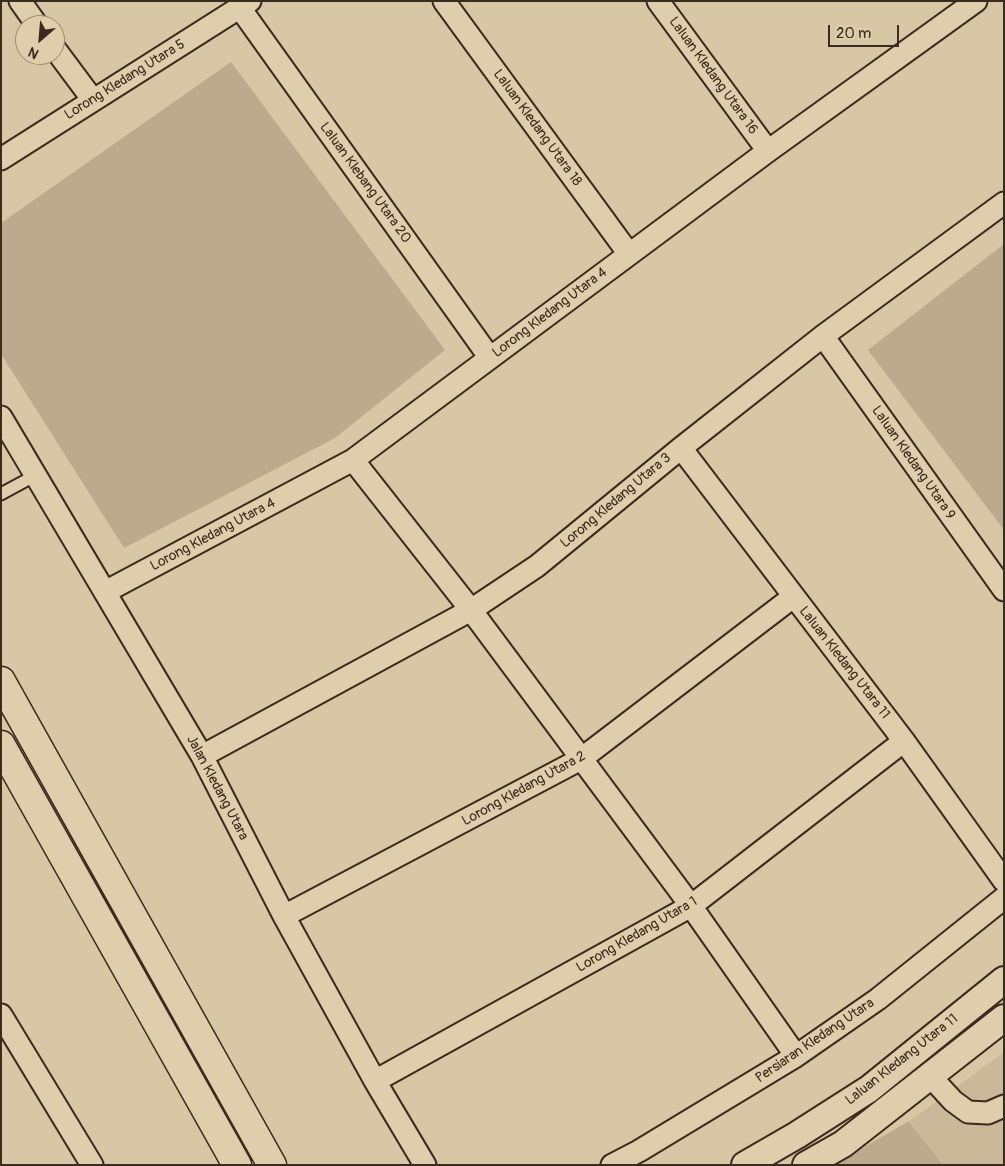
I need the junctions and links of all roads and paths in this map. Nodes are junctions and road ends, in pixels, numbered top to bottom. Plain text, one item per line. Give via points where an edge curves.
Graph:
1 (20, 1) edge
2 (444, 1) edge
3 (976, 1) edge
4 (660, 2) edge
5 (245, 4) edge
6 (30, 15) edge
7 (65, 62) edge
8 (93, 100) junction
9 (768, 151) junction
10 (1, 159) edge
11 (1004, 203) edge
12 (629, 254) junction
13 (822, 336) junction
14 (490, 358) junction
15 (1, 417) edge
16 (680, 448) junction
17 (353, 460) junction
18 (36, 476) junction
19 (1, 494) edge
20 (1004, 590) edge
21 (105, 592) junction
22 (793, 597) junction
23 (470, 610) junction
24 (1, 681) edge
25 (904, 742) junction
26 (1, 745) edge
27 (202, 756) junction
28 (581, 759) junction
29 (1004, 881) edge
30 (1004, 898) edge
31 (691, 906) junction
32 (284, 916) junction
33 (1004, 980) edge
34 (1, 1015) edge
35 (1004, 1018) edge
36 (796, 1056) junction
37 (930, 1076) junction
38 (375, 1081) junction
39 (1004, 1106) edge
40 (92, 1165) edge
41 (237, 1165) edge
42 (272, 1165) edge
43 (425, 1165) edge
44 (612, 1165) edge
45 (746, 1165) edge
46 (806, 1165) edge

1 - 6 street
2 - 12 street, Laluan Kledang Utara 18
3 - 9 street, Lorong Kledang Utara 4
4 - 9 street, Laluan Kledang Utara 16
5 - 8 street, Lorong Kledang Utara 5
5 - 14 street, Laluan Klebang Utara 20
7 - 8 street
8 - 10 street, Lorong Kledang Utara 5
9 - 12 street, Lorong Kledang Utara 4
11 - 13 street, Lorong Kledang Utara 3
12 - 14 street, Lorong Kledang Utara 4
13 - 16 street, Lorong Kledang Utara 3
13 - 20 street, Laluan Kledang Utara 9
14 - 17 street, Lorong Kledang Utara 4
15 - 18 street, Jalan Kledang Utara
16 - 22 street, Laluan Kledang Utara 11
16 - 23 street, Lorong Kledang Utara 3 via 537,566
17 - 21 street, Lorong Kledang Utara 4
17 - 23 street
18 - 19 lane
18 - 21 street, Jalan Kledang Utara
21 - 27 street, Jalan Kledang Utara
22 - 25 street, Laluan Kledang Utara 11
22 - 28 street, Lorong Kledang Utara 2
23 - 27 street, Lorong Kledang Utara 3
23 - 28 street
24 - 42 main road
25 - 29 street, Laluan Kledang Utara 11
25 - 31 street, Lorong Kledang Utara 1
26 - 41 main road
27 - 32 street, Jalan Kledang Utara
28 - 31 street
28 - 32 street, Lorong Kledang Utara 2
30 - 36 street, Persiaran Kledang Utara via 878,1000
31 - 36 street
31 - 38 street, Lorong Kledang Utara 1
32 - 38 street, Jalan Kledang Utara
33 - 45 street, Laluan Kledang Utara 11 via 869,1089
34 - 40 street
35 - 37 street
36 - 44 street, Persiaran Kledang Utara
37 - 39 street via 968,1112 988,1113
37 - 46 street via 843,1144
38 - 43 street, Jalan Kledang Utara

